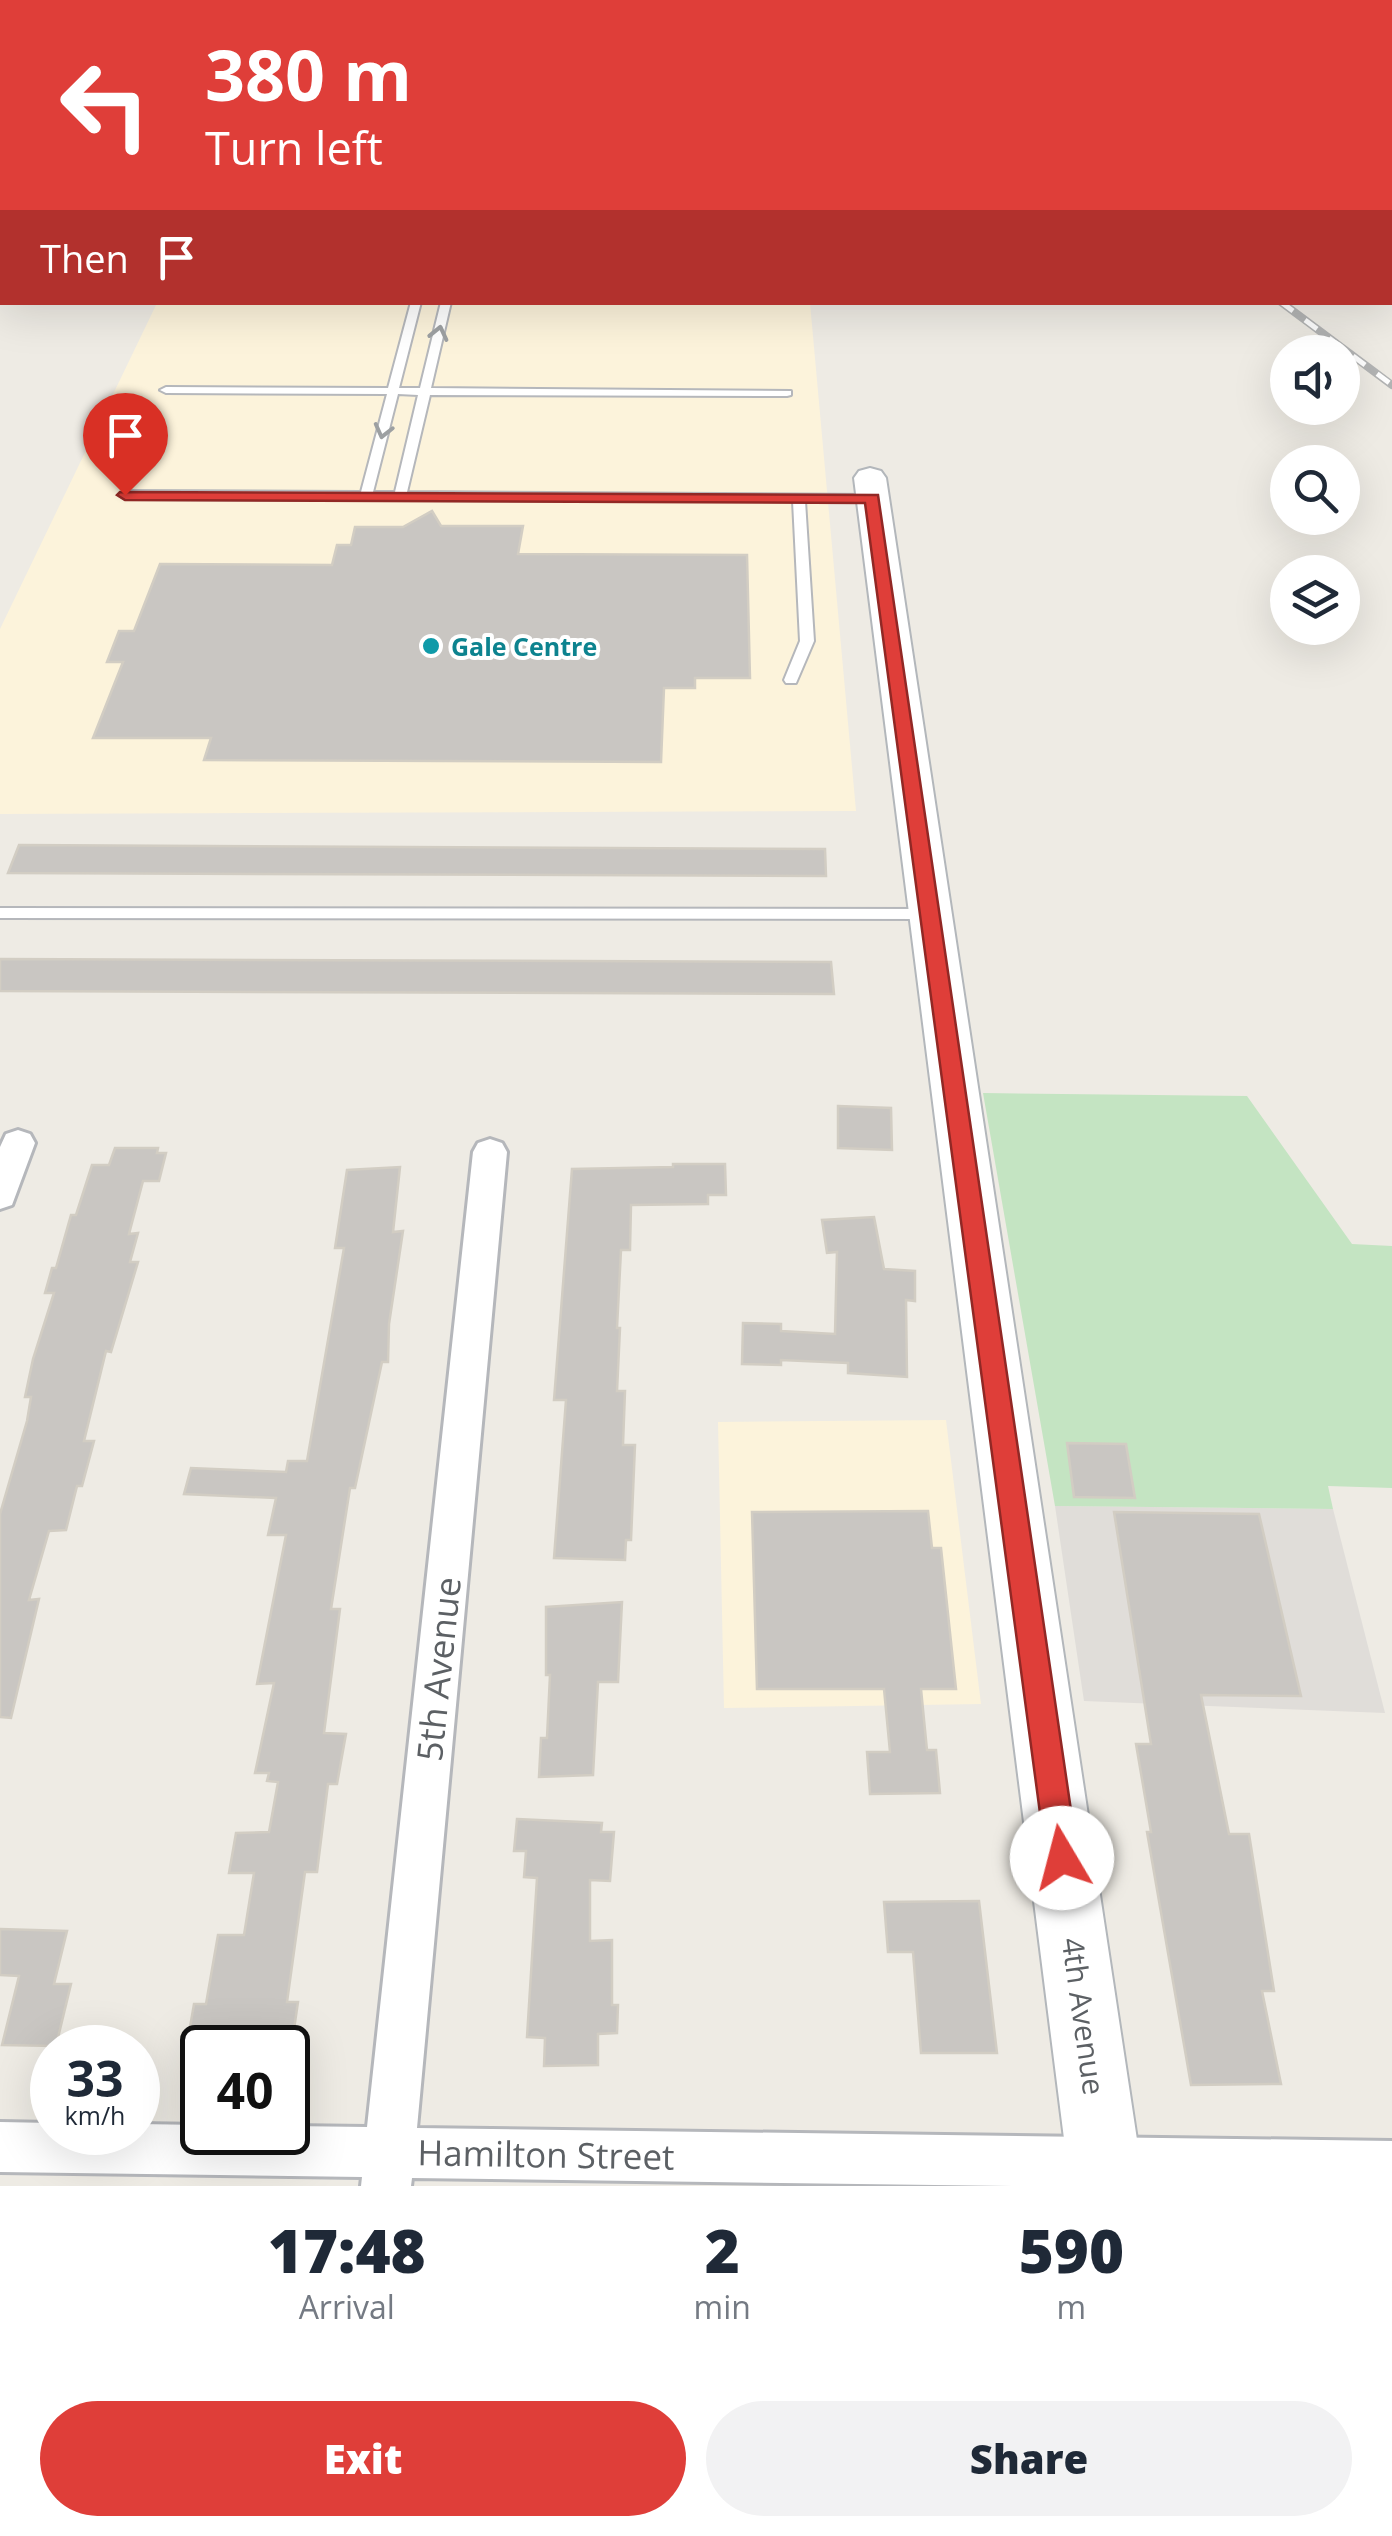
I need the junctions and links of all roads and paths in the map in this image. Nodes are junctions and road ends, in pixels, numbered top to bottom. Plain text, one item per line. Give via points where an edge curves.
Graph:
1 (415, 305) edge
2 (445, 305) edge
3 (166, 390) dead end
4 (393, 391) junction
5 (425, 391) junction
6 (787, 393) dead end
7 (871, 488) joint
8 (125, 495) dead end
9 (366, 496) junction
10 (400, 496) junction
11 (799, 498) junction
12 (790, 680) dead end
13 (0, 912) edge
14 (928, 914) junction
15 (18, 1143) dead end
16 (490, 1152) dead end
17 (0, 1196) edge
18 (0, 2146) edge
19 (1392, 2166) edge
20 (387, 2168) edge
21 (1106, 2174) edge

1 - 4 lane
5 -> 2 lane
3 - 4 lane
4 - 5 lane
4 -> 9 lane
5 - 6 lane
5 - 10 lane
7 - 11 lane
7 - 14 street, 4th Avenue
8 - 9 lane
9 - 10 lane
10 - 11 lane
11 - 12 lane via 807,641
13 - 14 lane
14 - 21 street, 4th Avenue
15 - 17 street
16 - 20 street, 5th Avenue
18 - 20 street, Hamilton Street
19 - 21 street, Hamilton Street
20 - 21 street, Hamilton Street

